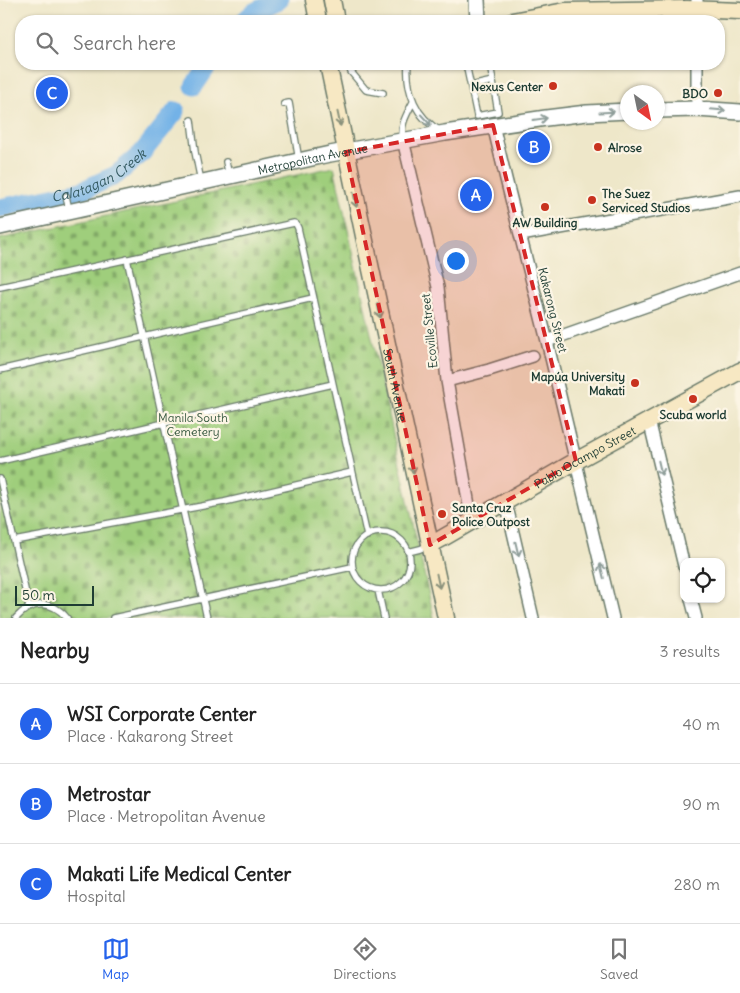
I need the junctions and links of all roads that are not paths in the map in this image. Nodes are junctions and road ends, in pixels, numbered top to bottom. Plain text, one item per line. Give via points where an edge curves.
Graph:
1 (314, 0) edge
2 (332, 0) edge
3 (476, 0) edge
4 (641, 4) edge
5 (697, 10) edge
6 (740, 11) edge
7 (317, 15) edge
8 (335, 15) edge
9 (477, 15) edge
10 (547, 15) edge
11 (331, 70) edge
12 (350, 70) edge
13 (407, 70) edge
14 (467, 70) edge
15 (491, 70) edge
16 (697, 70) edge
17 (493, 81) junction
18 (471, 86) junction
19 (383, 93) dead end
20 (413, 102) junction
21 (284, 104) dead end
22 (697, 109) junction
23 (665, 110) edge
24 (620, 111) edge
25 (740, 112) edge
26 (492, 119) junction
27 (190, 120) dead end
28 (445, 133) junction
29 (403, 140) junction
30 (346, 152) junction
31 (299, 162) junction
32 (201, 183) junction
33 (66, 196) dead end
34 (740, 196) edge
35 (70, 212) junction
36 (0, 227) edge
37 (521, 235) junction
38 (127, 259) junction
39 (740, 273) edge
40 (0, 287) edge
41 (313, 298) junction
42 (144, 337) junction
43 (547, 341) junction
44 (533, 356) dead end
45 (0, 370) edge
46 (740, 370) edge
47 (447, 380) junction
48 (333, 384) junction
49 (649, 420) junction
50 (164, 423) junction
51 (0, 461) edge
52 (576, 462) junction
53 (352, 472) junction
54 (0, 480) edge
55 (504, 502) junction
56 (183, 509) junction
57 (472, 522) junction
58 (367, 536) junction
59 (14, 540) junction
60 (430, 544) junction
61 (408, 552) junction
62 (682, 558) edge
63 (352, 567) junction
64 (378, 590) junction
65 (203, 599) junction
66 (692, 603) edge
67 (29, 607) junction
68 (16, 618) edge
69 (67, 618) edge
70 (113, 618) edge
71 (207, 618) edge
72 (384, 618) edge
73 (446, 618) edge
74 (533, 618) edge
75 (613, 618) edge
76 (696, 618) edge

1 - 7 main road
2 - 8 main road
3 - 9 street
4 - 5 main road
4 - 10 main road
5 - 6 main road
11 -> 30 main road, South Avenue
12 - 19 lane via 366,90
13 - 20 lane
14 - 18 lane
15 - 17 lane
16 - 22 street
17 - 18 lane
17 - 26 lane via 498,112
18 - 26 lane via 477,116
20 -> 28 lane via 427,122
20 - 29 lane via 402,122
21 - 31 lane via 289,103
22 - 23 street
22 -> 25 street
26 -> 24 street, Metropolitan Avenue
26 - 28 street, Metropolitan Avenue
26 - 37 street, Kakarong Street
27 - 32 lane
28 - 29 street, Metropolitan Avenue
29 - 30 street, Metropolitan Avenue
29 - 47 street, Ecoville Street via 438,287
30 - 31 street, Metropolitan Avenue
30 -> 60 main road, South Avenue
31 - 32 street, Metropolitan Avenue via 227,169
32 - 35 street, Metropolitan Avenue
33 - 35 lane
34 - 37 street
35 - 36 street, Metropolitan Avenue
37 - 43 street, Kakarong Street
38 - 40 lane
38 - 41 lane via 294,223
38 - 42 lane
39 - 43 street
41 - 42 lane
41 - 48 lane
42 - 45 lane
42 - 50 lane
43 - 52 street, Kakarong Street
44 - 47 street
46 - 49 main road, Pablo Ocampo Street
47 - 57 street, Ecoville Street
48 - 50 lane
48 - 53 lane
49 - 52 main road, Pablo Ocampo Street
49 -> 62 street
50 - 51 lane
50 - 56 lane
52 - 55 main road, Pablo Ocampo Street
75 -> 52 street, Kakarong Street
53 - 56 lane
53 - 58 lane
54 - 59 lane
55 - 57 main road, Pablo Ocampo Street
55 -> 74 street
56 - 59 lane
56 - 65 lane
57 - 60 main road, Pablo Ocampo Street
58 - 61 lane via 383,532 391,534 404,544
58 - 63 lane via 354,549
59 - 67 lane
60 - 61 lane
60 -> 73 main road, South Avenue
61 - 64 lane via 410,561 403,578 388,589
63 - 64 lane via 362,583
63 - 65 lane
64 - 72 lane
65 - 70 lane
65 - 71 lane
66 - 76 street
67 - 68 lane
67 - 69 lane via 55,607

